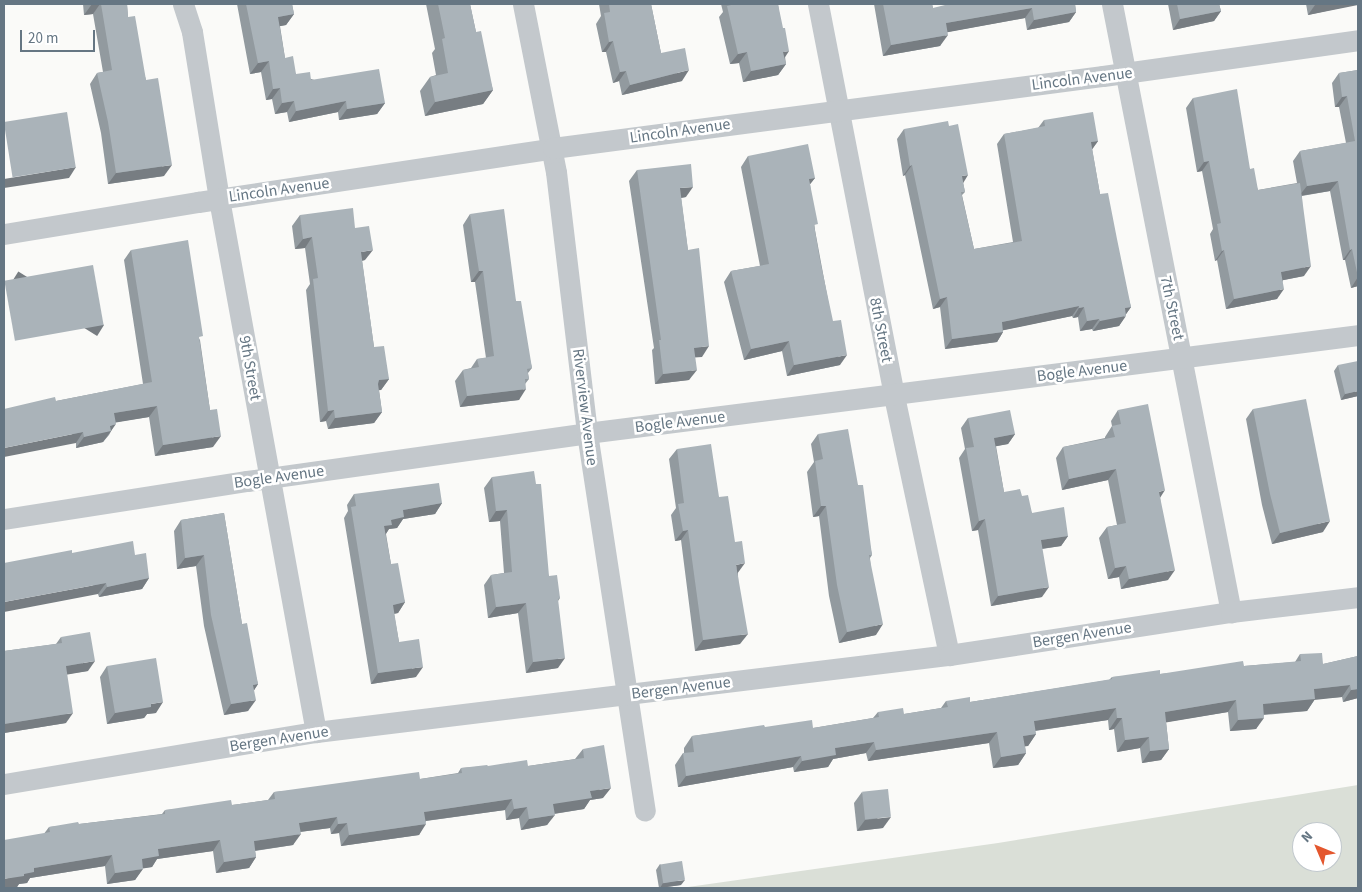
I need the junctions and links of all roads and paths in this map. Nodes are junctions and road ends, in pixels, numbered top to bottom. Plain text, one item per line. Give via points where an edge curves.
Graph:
1 (183, 4) edge
2 (523, 4) edge
3 (818, 4) edge
4 (1112, 4) edge
5 (1358, 40) edge
6 (1124, 73) junction
7 (838, 110) junction
8 (553, 148) junction
9 (219, 199) junction
10 (4, 234) edge
11 (1358, 335) edge
12 (1182, 357) junction
13 (894, 396) junction
14 (588, 433) junction
15 (270, 478) junction
16 (4, 519) edge
17 (1358, 597) edge
18 (1231, 612) junction
19 (949, 654) junction
20 (626, 695) junction
21 (316, 732) junction
22 (4, 784) edge
23 (645, 811) dead end

1 - 9 street, 9th Street via 192,32
2 - 8 street, Riverview Avenue
3 - 7 street, 8th Street
4 - 6 street, 7th Street
5 - 6 street, Lincoln Avenue
6 - 7 street, Lincoln Avenue
6 - 12 street, 7th Street
7 - 8 street, Lincoln Avenue
7 - 13 street, 8th Street
8 - 9 street, Lincoln Avenue
8 - 14 street, Riverview Avenue
9 - 10 street, Lincoln Avenue
9 - 15 street, 9th Street
11 - 12 street, Bogle Avenue
12 - 13 street, Bogle Avenue
12 - 18 street, 7th Street
13 - 14 street, Bogle Avenue
13 - 19 street, 8th Street
14 - 15 street, Bogle Avenue
14 - 20 street, Riverview Avenue
15 - 16 street, Bogle Avenue
15 - 21 street, 9th Street
17 - 18 street, Bergen Avenue
18 - 19 street, Bergen Avenue
19 - 20 street, Bergen Avenue
20 - 21 street, Bergen Avenue
20 - 23 street, Riverview Avenue
21 - 22 street, Bergen Avenue

